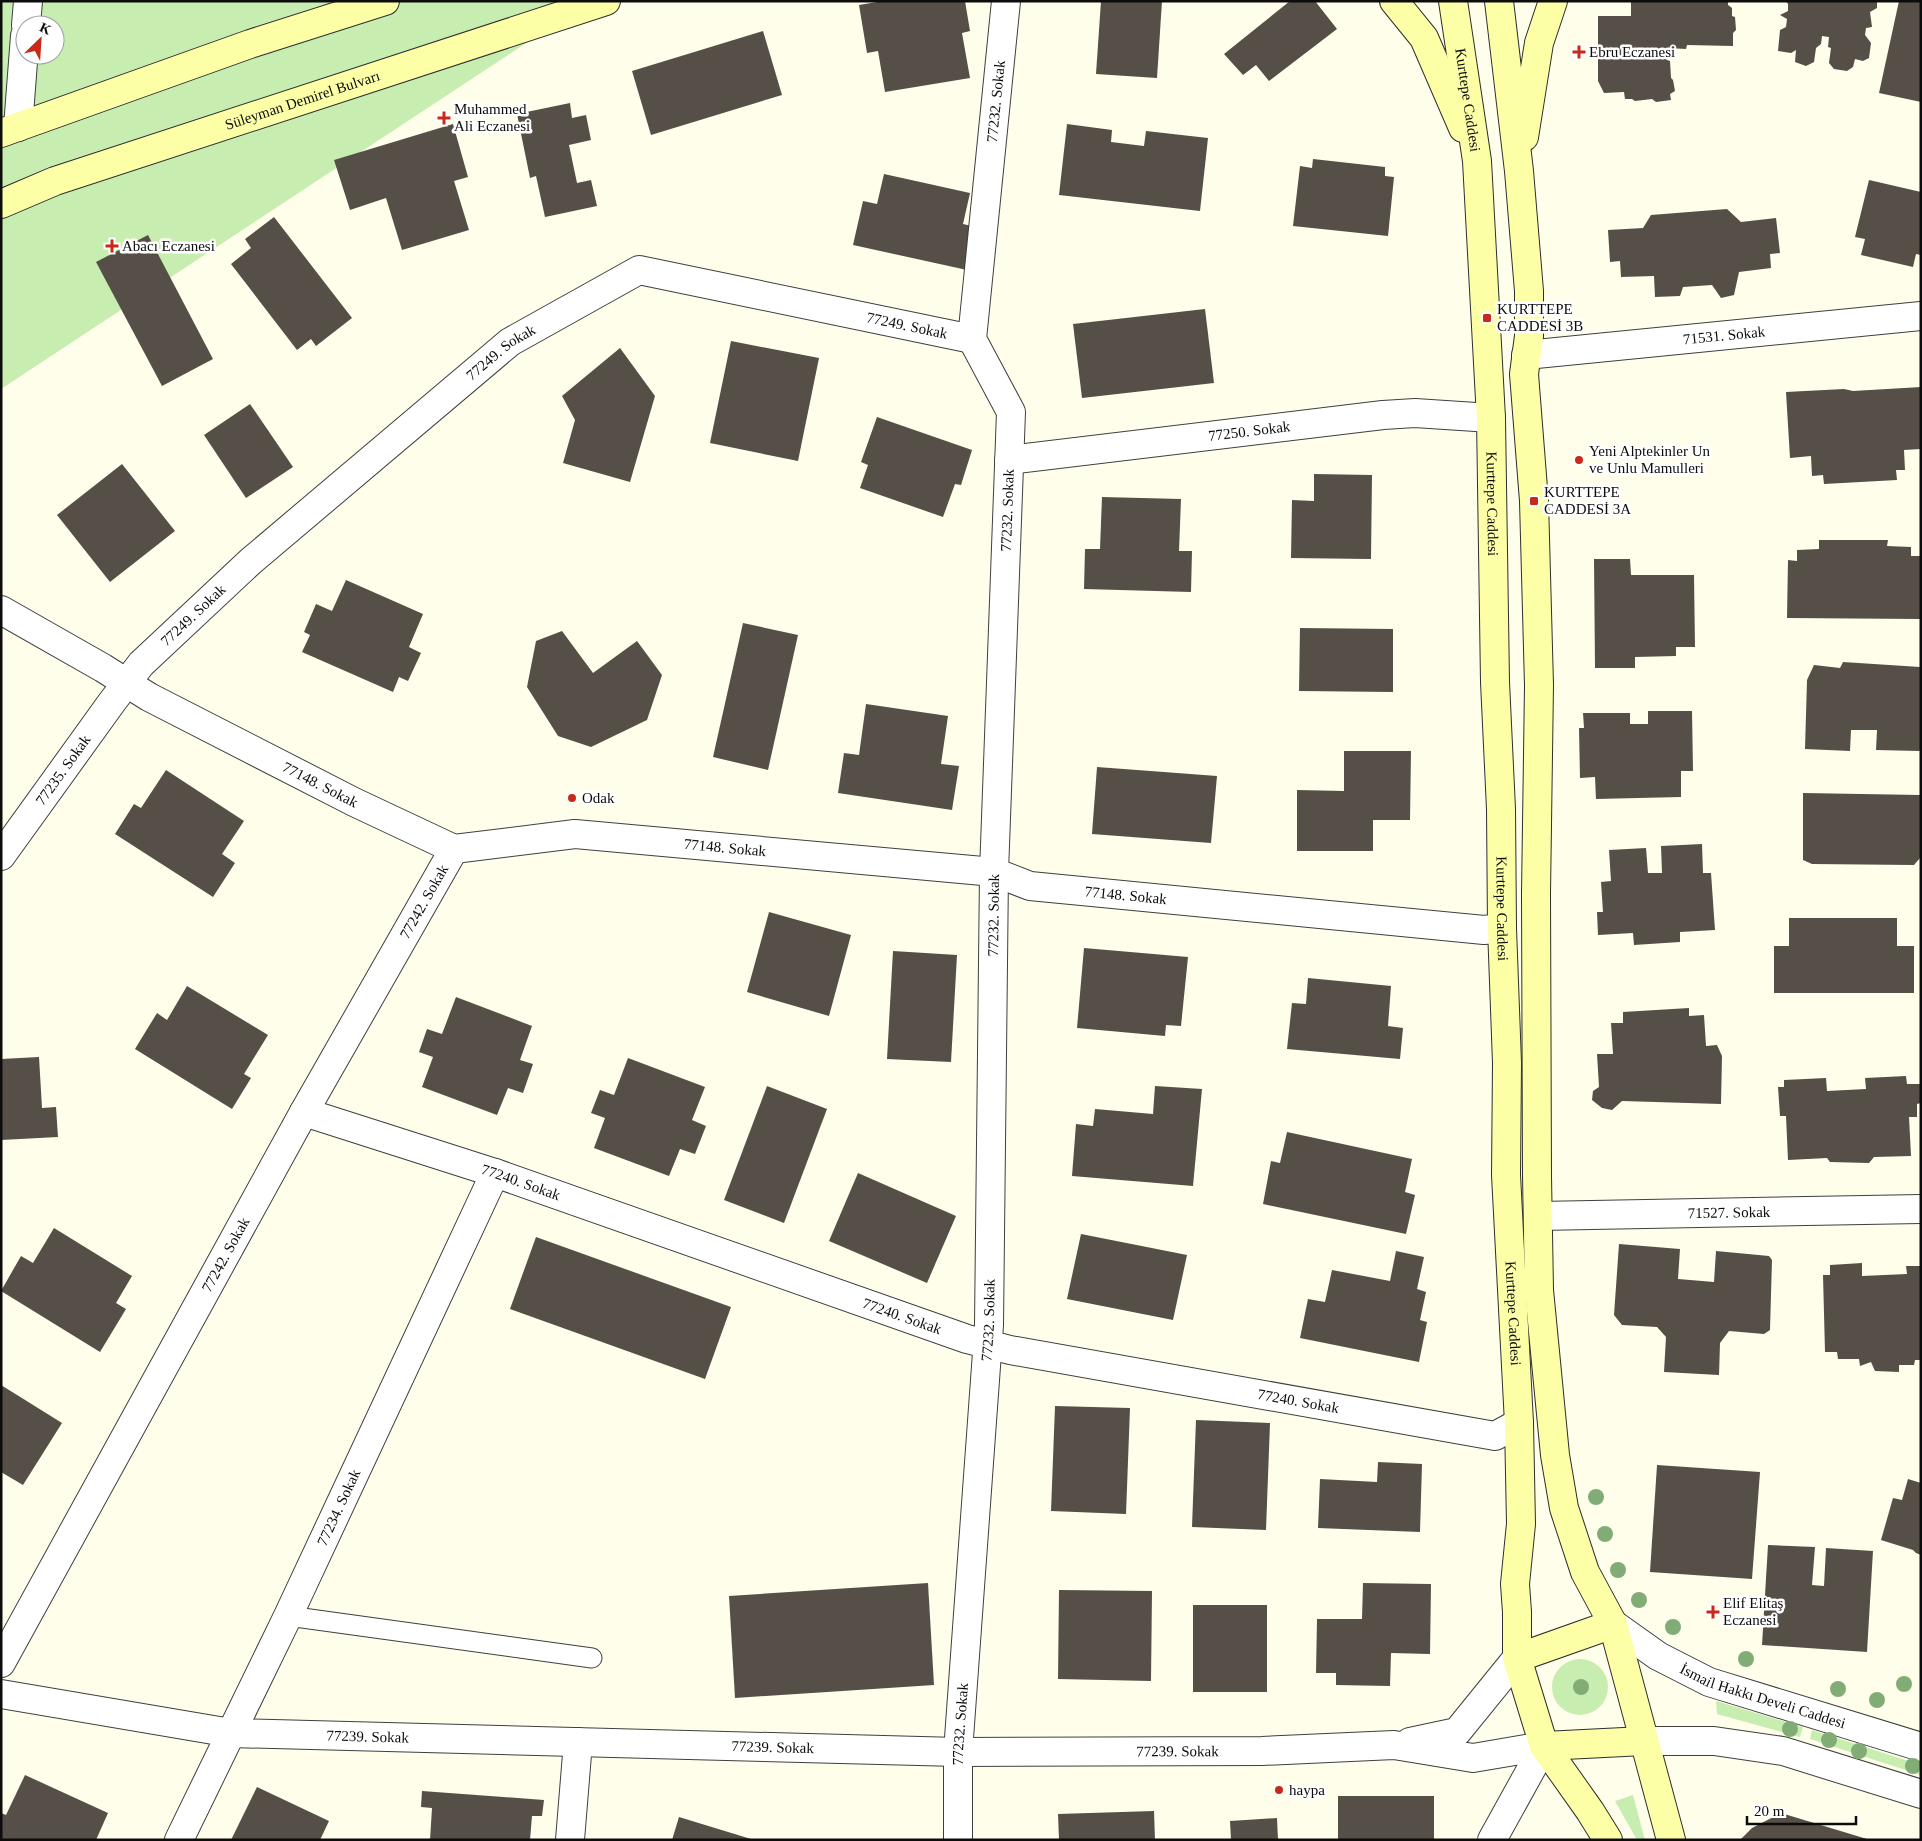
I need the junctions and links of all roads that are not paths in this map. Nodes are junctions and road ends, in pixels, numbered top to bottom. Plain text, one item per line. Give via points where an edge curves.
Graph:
1 (28, 1) edge
2 (385, 1) edge
3 (606, 1) edge
4 (1006, 1) edge
5 (1394, 1) edge
6 (1453, 1) edge
7 (1499, 1) edge
8 (1552, 1) edge
9 (27, 15) edge
10 (20, 65) edge
11 (10, 130) edge
12 (1478, 161) junction
13 (1519, 171) junction
14 (1, 204) edge
15 (1921, 316) edge
16 (972, 339) junction
17 (1526, 355) junction
18 (1491, 418) junction
19 (1009, 460) junction
20 (1, 610) edge
21 (126, 683) junction
22 (454, 849) junction
23 (1, 856) edge
24 (994, 872) junction
25 (1502, 928) junction
26 (304, 1112) junction
27 (495, 1173) junction
28 (1921, 1209) edge
29 (1538, 1216) junction
30 (988, 1344) junction
31 (1519, 1423) junction
32 (288, 1616) junction
33 (1613, 1624) junction
34 (592, 1658) dead end
35 (1517, 1658) junction
36 (1, 1663) edge
37 (1, 1694) edge
38 (231, 1733) junction
39 (1644, 1741) junction
40 (578, 1742) junction
41 (1394, 1745) junction
42 (1544, 1746) junction
43 (1921, 1747) edge
44 (958, 1752) junction
45 (1921, 1794) edge
46 (179, 1840) edge
47 (570, 1840) edge
48 (958, 1840) edge
49 (1492, 1840) edge
50 (1608, 1840) edge
51 (1671, 1840) edge

1 - 9 street
2 - 11 main road via 250,44
3 - 14 main road, Süleyman Demirel Bulvarı via 55,181
4 - 16 street, 77232. Sokak
5 - 12 main road via 1424,38
6 - 12 main road, Kurttepe Caddesi
7 - 13 main road, Kurttepe Caddesi
8 - 13 main road via 1539,43
10 - 11 street
12 - 18 main road, Kurttepe Caddesi
13 - 17 main road, Kurttepe Caddesi via 1529,291
15 - 17 street, 71531. Sokak
16 - 19 street, 77232. Sokak via 1011,412
16 - 21 street, 77249. Sokak via 639,270 510,342 250,561 141,664
17 - 29 main road, Kurttepe Caddesi via 1524,374 1534,501 1539,685 1536,894
18 - 19 street, 77250. Sokak via 1383,414
18 - 25 main road, Kurttepe Caddesi
19 - 24 street, 77232. Sokak
20 - 21 street, 77148. Sokak
21 - 22 street, 77148. Sokak via 354,802
21 - 23 street, 77235. Sokak
22 - 24 street, 77148. Sokak via 574,834
22 - 26 street, 77242. Sokak
24 - 25 street, 77148. Sokak via 1030,886 1484,930
24 - 30 street, 77232. Sokak
25 - 31 main road, Kurttepe Caddesi via 1507,1063 1506,1175
26 - 27 street, 77240. Sokak
26 - 36 street, 77242. Sokak
27 - 30 street, 77240. Sokak
27 - 32 street, 77234. Sokak
28 - 29 street, 71527. Sokak
29 - 33 main road, Kurttepe Caddesi via 1540,1290 1555,1455 1564,1508 1585,1572
30 - 31 street, 77240. Sokak via 1495,1436
30 - 44 street, 77232. Sokak
31 - 35 main road, Kurttepe Caddesi via 1521,1524 1515,1584
32 - 34 lane
32 - 38 street, 77234. Sokak
33 - 35 main road
33 - 39 main road, Kurttepe Caddesi
33 - 43 street, İsmail Hakkı Develi Caddesi via 1658,1656 1708,1682
35 - 41 street via 1457,1732
35 - 42 main road, Kurttepe Caddesi
37 - 38 street, 77239. Sokak
38 - 40 street, 77239. Sokak
38 - 46 street, 77234. Sokak
39 - 42 main road
39 - 45 street via 1714,1741 1783,1751
39 - 51 main road
40 - 44 street, 77239. Sokak
40 - 47 street
41 - 42 street, 77239. Sokak via 1473,1758
41 - 44 street, 77239. Sokak via 1262,1751
42 - 49 street
42 - 50 main road
44 - 48 street, 77232. Sokak

